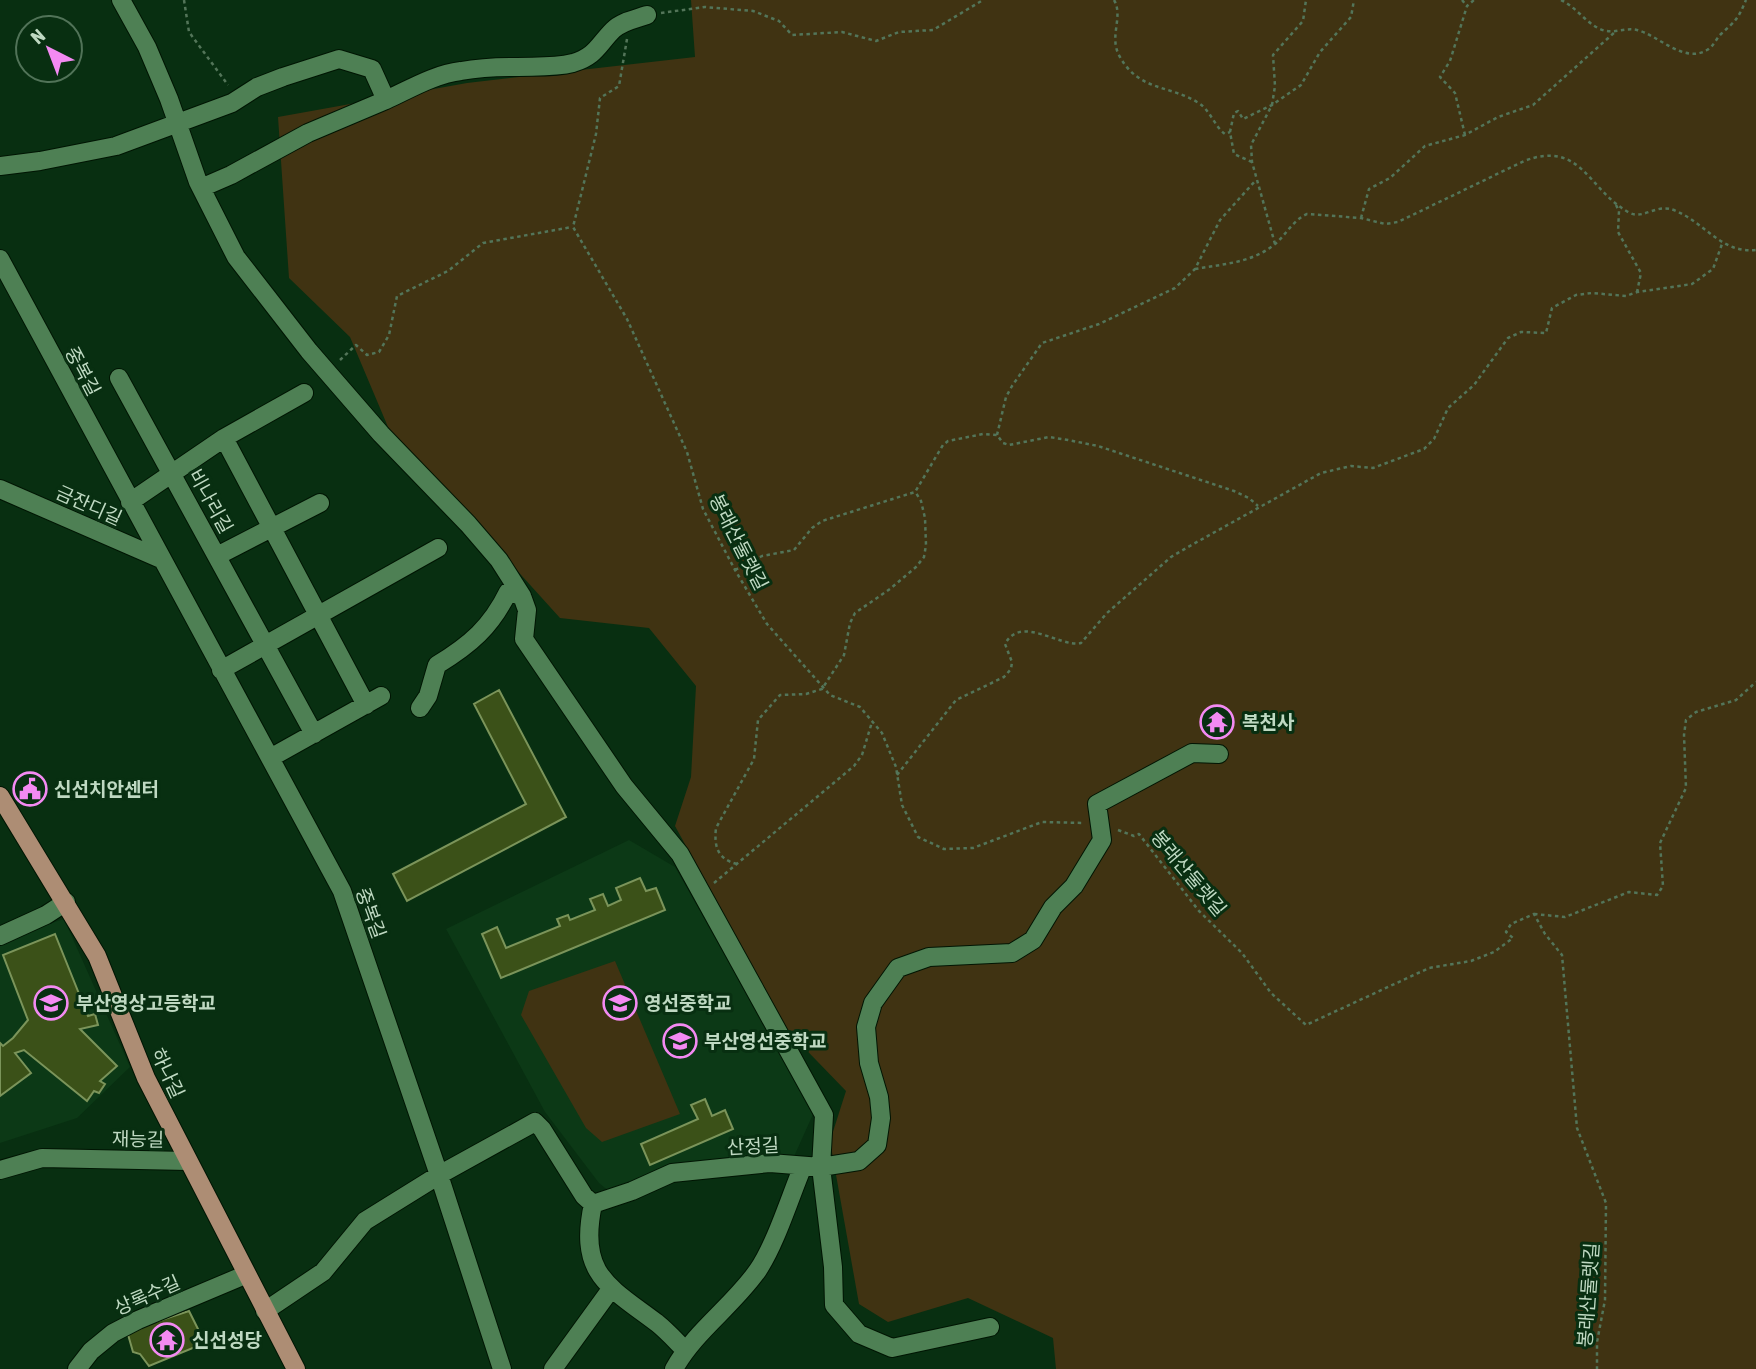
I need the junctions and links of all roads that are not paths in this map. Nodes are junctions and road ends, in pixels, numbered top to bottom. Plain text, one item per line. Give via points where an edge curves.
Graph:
1 (121, 0) edge
2 (648, 15) road end
3 (386, 100) junction
4 (178, 123) junction
5 (0, 166) edge
6 (201, 188) junction
7 (0, 260) edge
8 (119, 378) dead end
9 (304, 393) dead end
10 (224, 438) junction
11 (173, 474) junction
12 (0, 489) edge
13 (130, 502) junction
14 (320, 503) dead end
15 (272, 527) junction
16 (438, 548) dead end
17 (217, 556) junction
18 (161, 559) junction
19 (522, 596) junction
20 (319, 614) junction
21 (266, 644) junction
22 (221, 670) junction
23 (420, 708) dead end
24 (314, 734) junction
25 (1219, 754) dead end
26 (270, 758) junction
27 (0, 796) edge
28 (66, 902) junction
29 (0, 936) edge
30 (188, 1161) junction
31 (803, 1166) junction
32 (821, 1167) junction
33 (0, 1170) edge
34 (439, 1175) junction
35 (593, 1203) junction
36 (246, 1275) junction
37 (611, 1289) junction
38 (265, 1311) junction
39 (990, 1327) dead end
40 (685, 1350) junction
41 (77, 1369) edge
42 (296, 1369) edge
43 (502, 1369) edge
44 (553, 1369) edge
45 (674, 1369) edge

1 - 4 street
2 - 3 street via 614,28 587,58 558,67 459,71
3 - 4 street via 372,69 339,59 282,77
3 - 6 street via 308,133
4 - 5 street via 103,149
4 - 6 street
6 - 19 street via 236,257 381,434 499,560
7 - 13 street, 중복길
8 - 11 street, 비나리길
9 - 10 street
10 - 11 street
10 - 15 street
11 - 13 street
11 - 17 street, 비나리길
12 - 18 street, 금잔디길
13 - 18 street, 중복길
14 - 15 street
15 - 17 street
15 - 20 street
16 - 20 street
17 - 21 street, 비나리길
18 - 22 street, 중복길
19 - 23 street via 509,592 496,616 466,648 437,665
19 - 32 street via 527,610 524,639 624,786 680,854 824,1115
20 - 21 street
20 - 24 street via 373,701
21 - 22 street
21 - 24 street, 비나리길
22 - 26 street, 중복길
24 - 26 street
25 - 32 street, 산정길 via 1192,753 1097,804 1102,840 1033,940 1012,953 929,957 898,968 873,1003 866,1027 881,1118 877,1144 859,1161
26 - 34 street, 중복길 via 342,891
27 - 28 main road, 하나길
28 - 29 street
28 - 30 main road, 하나길 via 97,956 146,1078
30 - 33 street, 재능길 via 43,1158
30 - 36 main road, 하나길
31 - 32 street, 산정길
31 - 35 street, 산정길 via 769,1163 671,1173
31 - 40 street via 760,1268
32 - 39 street via 834,1305 859,1334 892,1348
34 - 35 street via 535,1122
34 - 38 street via 365,1221 324,1272
34 - 43 street, 중복길
35 - 37 street via 591,1256
36 - 38 main road, 하나길
36 - 41 street, 상록수길 via 113,1333
37 - 40 street
37 - 44 street
38 - 42 main road, 하나길
40 - 45 street

